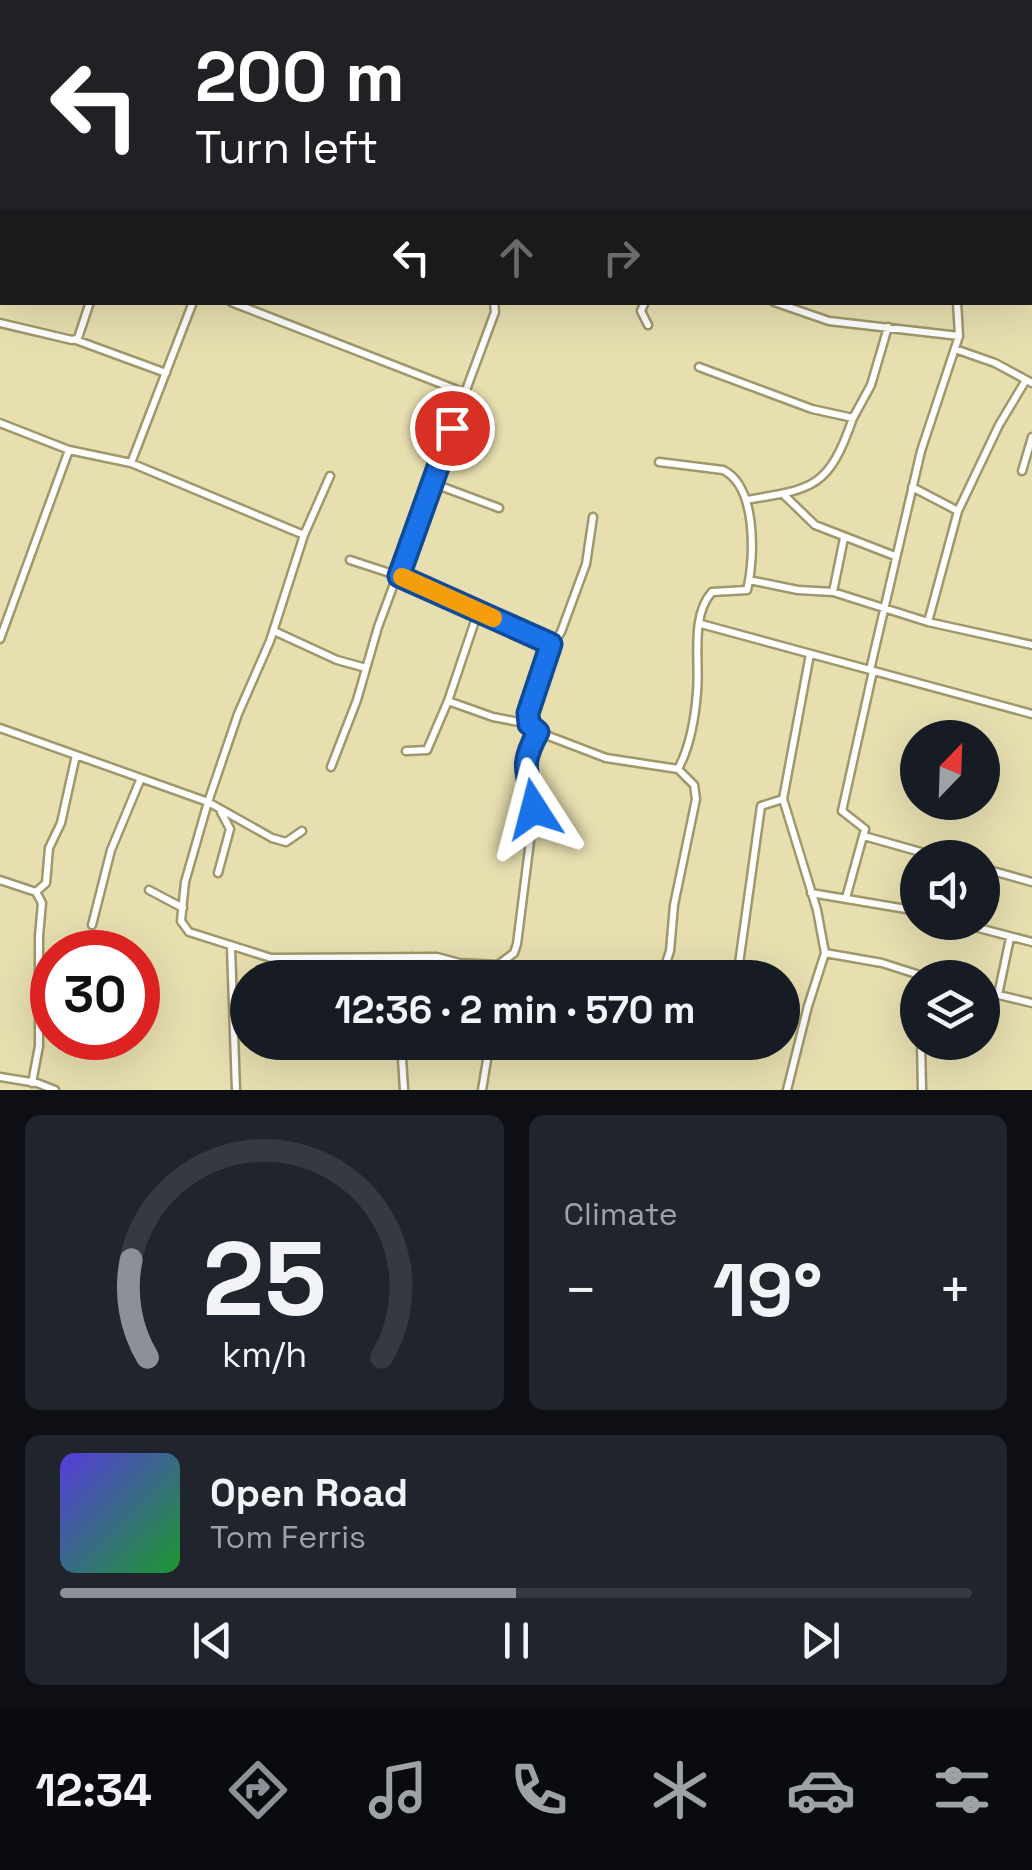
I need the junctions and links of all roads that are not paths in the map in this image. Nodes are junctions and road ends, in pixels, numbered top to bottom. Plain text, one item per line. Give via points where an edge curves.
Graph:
1 (89, 305) edge
2 (192, 305) edge
3 (239, 305) edge
4 (494, 305) edge
5 (644, 305) edge
6 (783, 305) edge
7 (957, 305) edge
8 (0, 323) edge
9 (648, 325) dead end
10 (888, 327) junction
11 (959, 336) junction
12 (75, 339) junction
13 (955, 348) junction
14 (698, 367) dead end
15 (166, 372) junction
16 (1029, 382) edge
17 (465, 392) junction
18 (853, 418) junction
19 (0, 423) edge
20 (1032, 436) edge
21 (69, 450) junction
22 (660, 462) dead end
23 (131, 463) junction
24 (1022, 472) dead end
25 (330, 476) dead end
26 (432, 483) junction
27 (912, 487) junction
28 (799, 492) junction
29 (783, 494) junction
30 (746, 500) junction
31 (796, 504) junction
32 (499, 508) dead end
33 (958, 511) junction
34 (593, 517) dead end
35 (304, 536) junction
36 (844, 538) junction
37 (895, 556) junction
38 (350, 560) dead end
39 (399, 576) junction
40 (749, 580) junction
41 (833, 592) junction
42 (884, 608) junction
43 (478, 612) junction
44 (928, 622) junction
45 (704, 625) junction
46 (274, 631) junction
47 (1, 636) edge
48 (551, 644) junction
49 (1032, 644) edge
50 (810, 654) junction
51 (366, 668) junction
52 (872, 671) junction
53 (448, 700) junction
54 (1032, 712) edge
55 (529, 724) junction
56 (0, 728) edge
57 (538, 732) junction
58 (406, 750) dead end
59 (76, 755) junction
60 (331, 766) dead end
61 (678, 769) junction
62 (141, 778) junction
63 (784, 799) junction
64 (208, 802) junction
65 (220, 811) junction
66 (302, 832) dead end
67 (864, 836) junction
68 (900, 846) edge
69 (218, 873) dead end
70 (1000, 873) edge
71 (0, 880) edge
72 (1032, 882) edge
73 (149, 890) dead end
74 (36, 892) junction
75 (811, 893) junction
76 (846, 898) junction
77 (183, 908) junction
78 (900, 908) edge
79 (92, 925) dead end
80 (1000, 935) edge
81 (1010, 938) junction
82 (1032, 942) edge
83 (231, 947) junction
84 (825, 954) junction
85 (412, 957) junction
86 (426, 957) junction
87 (232, 960) edge
88 (413, 960) edge
89 (424, 960) edge
90 (450, 960) edge
91 (505, 960) edge
92 (667, 960) edge
93 (740, 960) edge
94 (900, 969) edge
95 (1000, 986) edge
96 (1000, 995) edge
97 (1032, 1003) edge
98 (235, 1060) edge
99 (402, 1060) edge
100 (487, 1060) edge
101 (921, 1060) edge
102 (0, 1078) edge
103 (32, 1082) junction
104 (55, 1090) edge
105 (236, 1090) edge
106 (404, 1090) edge
107 (482, 1090) edge
108 (787, 1090) edge
109 (922, 1090) edge

1 - 12 street
2 - 15 street
3 - 17 street
4 - 17 street
5 - 9 street
6 - 10 street via 829,320
7 - 11 street
8 - 12 street
10 - 11 street
10 - 18 street
11 - 13 street
12 - 15 street
13 - 16 street
13 - 27 street
14 - 18 street via 812,410
15 - 23 street
16 - 33 street via 999,425
17 - 26 street
18 - 28 street via 830,469
19 - 21 street
20 - 24 street
21 - 23 street
21 - 47 street
22 - 30 street via 727,472
23 - 35 street
25 - 35 street
26 - 32 street
26 - 39 street
27 - 33 street
27 - 37 street
28 - 29 street
28 - 31 street
29 - 30 street
29 - 31 street
30 - 40 street
31 - 36 street via 809,522
33 - 44 street
34 - 48 street via 586,564
35 - 46 street
36 - 37 street
36 - 41 street
37 - 42 street
38 - 39 street
39 - 43 street
39 - 51 street
40 - 41 street
40 - 45 street via 745,591 710,594
41 - 42 street
42 - 44 street
42 - 52 street
43 - 48 street
43 - 53 street
44 - 49 street
45 - 50 street
45 - 61 street via 692,728
46 - 51 street
46 - 64 street
48 - 55 street
50 - 52 street
50 - 63 street
51 - 60 street
52 - 54 street
52 - 67 street via 842,811 862,825
53 - 55 street
53 - 58 street via 427,750
55 - 57 street
56 - 59 street
57 - 61 street via 606,758
57 - 91 street via 526,760 534,809 518,944
59 - 62 street
59 - 74 street via 46,883
61 - 92 street via 694,785 696,799
62 - 64 street
62 - 79 street via 111,850
63 - 75 street
63 - 93 street via 761,806
64 - 65 street
64 - 77 street
65 - 66 street via 286,842
65 - 69 street via 230,829
67 - 68 street
67 - 76 street
70 - 72 street
71 - 74 street
73 - 77 street
74 - 103 street via 42,903 39,1046
75 - 76 street
75 - 84 street
76 - 78 street
77 - 83 street via 184,929
80 - 81 street
81 - 82 street
81 - 95 street
83 - 85 street via 271,958
83 - 87 street
84 - 94 street
84 - 108 street
85 - 86 street
85 - 88 street
86 - 89 street
86 - 90 street
96 - 97 street
98 - 105 street
99 - 106 street
100 - 107 street
101 - 109 street
102 - 103 street
103 - 104 street

